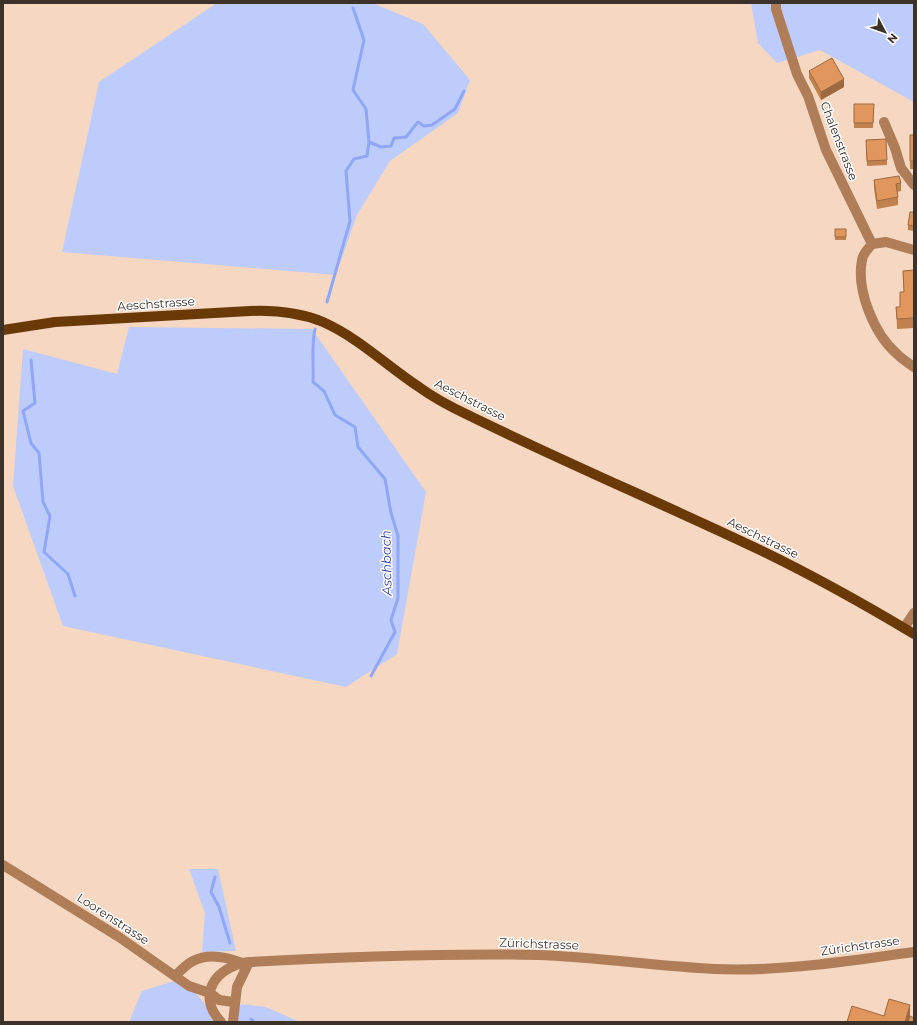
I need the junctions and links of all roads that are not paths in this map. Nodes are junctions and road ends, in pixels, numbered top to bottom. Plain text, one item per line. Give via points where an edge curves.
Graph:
1 (776, 3) edge
2 (884, 122) dead end
3 (914, 185) edge
4 (872, 244) junction
5 (914, 250) edge
6 (3, 330) edge
7 (914, 367) edge
8 (914, 613) edge
9 (904, 628) junction
10 (914, 634) edge
11 (3, 865) edge
12 (914, 952) edge
13 (246, 962) junction
14 (176, 975) junction
15 (210, 993) junction
16 (234, 1002) junction
17 (221, 1022) edge
18 (233, 1022) edge

1 - 4 street, Chalenstrasse via 797,74 808,96 826,150
2 - 3 street via 901,168
4 - 5 street via 886,242
4 - 7 street via 862,260 864,297 874,324 896,354
6 - 9 main road, Aeschstrasse via 55,322 250,311 272,310 299,314 324,323 360,343 419,387 461,412 761,550
8 - 9 street
9 - 10 main road, Aeschstrasse
11 - 14 street, Loorenstrasse
12 - 13 street, Zürichstrasse via 774,969 714,969 539,955 409,954
13 - 14 street via 229,957 209,956 193,960
13 - 15 street, Zürichstrasse via 235,964 222,972 215,980
13 - 16 street
14 - 15 street, Loorenstrasse via 189,986
15 - 16 street, Loorenstrasse via 219,1000
15 - 17 street via 209,1004
16 - 18 street

